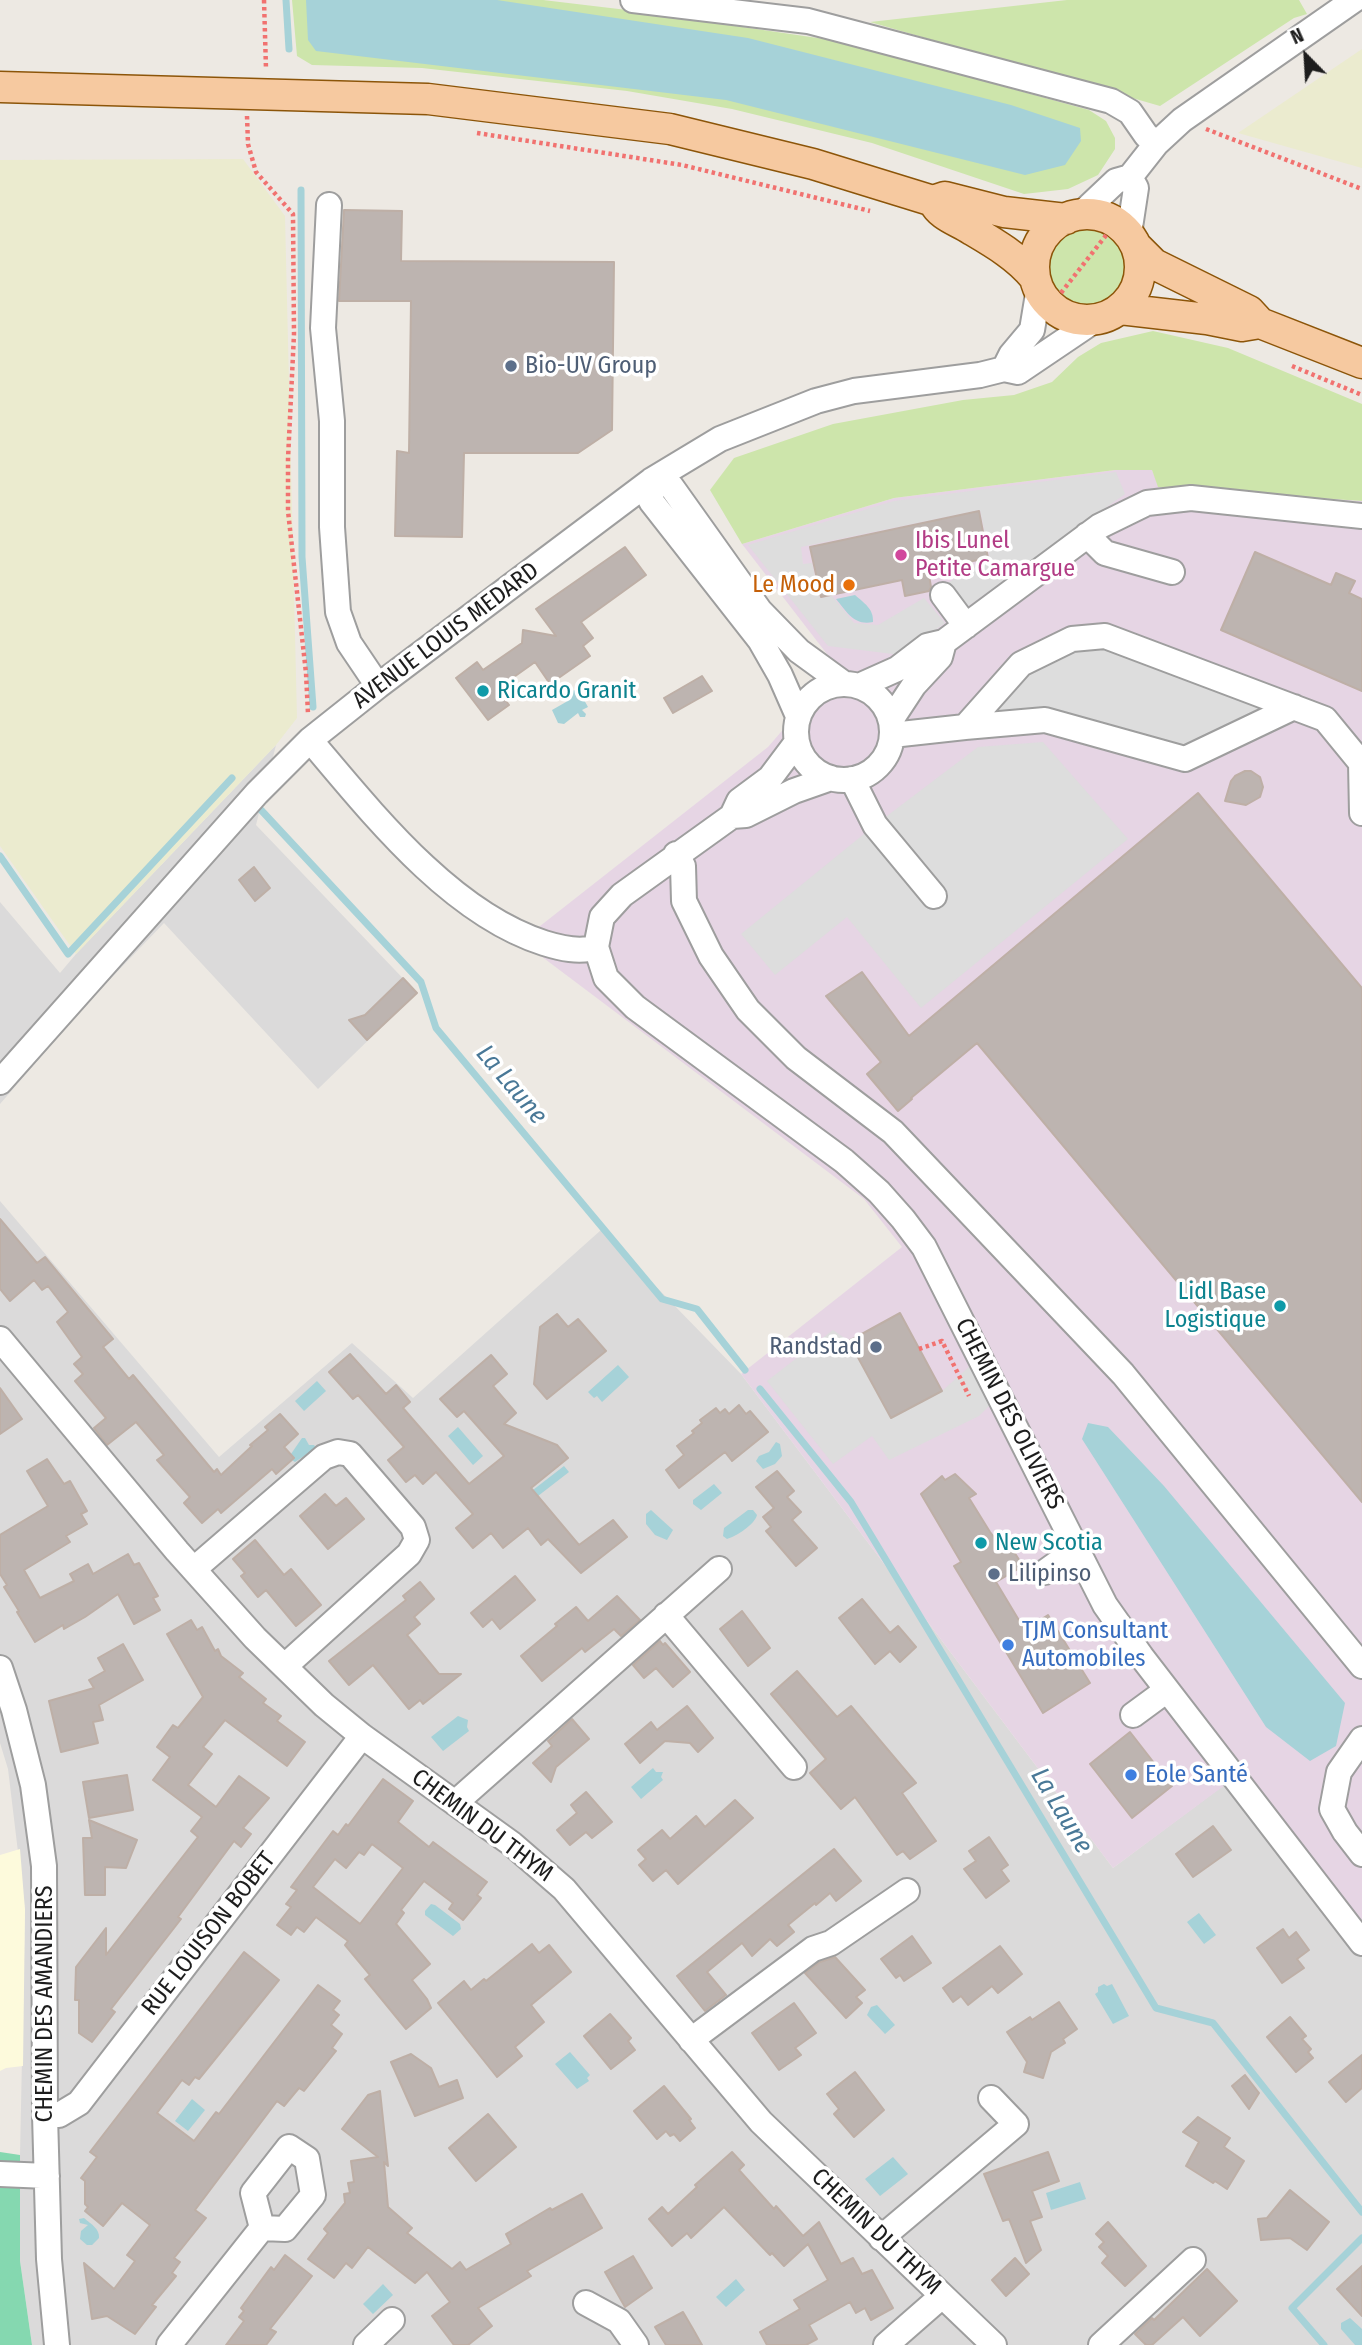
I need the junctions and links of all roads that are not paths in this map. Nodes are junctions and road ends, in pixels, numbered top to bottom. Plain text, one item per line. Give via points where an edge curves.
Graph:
1 (633, 0) edge
2 (1354, 0) edge
3 (0, 87) edge
4 (1156, 144) junction
5 (1130, 177) junction
6 (933, 201) junction
7 (329, 205) dead end
8 (1073, 217) junction
9 (1125, 237) junction
10 (1043, 287) junction
11 (1108, 314) junction
12 (1261, 323) junction
13 (1362, 363) edge
14 (1004, 369) junction
15 (652, 480) junction
16 (1362, 516) edge
17 (1087, 535) junction
18 (1172, 572) dead end
19 (943, 595) dead end
20 (965, 626) junction
21 (944, 642) junction
22 (851, 685) junction
23 (378, 686) junction
24 (1294, 707) junction
25 (798, 716) junction
26 (965, 727) junction
27 (891, 728) junction
28 (310, 740) junction
29 (797, 742) junction
30 (841, 779) junction
31 (1362, 813) edge
32 (732, 816) junction
33 (676, 854) junction
34 (934, 896) dead end
35 (596, 947) junction
36 (0, 1082) edge
37 (0, 1339) edge
38 (1077, 1549) junction
39 (194, 1569) junction
40 (719, 1569) dead end
41 (1045, 1572) dead end
42 (666, 1615) junction
43 (1362, 1665) edge
44 (285, 1666) junction
45 (0, 1668) edge
46 (1167, 1690) junction
47 (1133, 1715) dead end
48 (362, 1736) junction
49 (1362, 1739) edge
50 (794, 1767) dead end
51 (455, 1803) junction
52 (1362, 1854) edge
53 (896, 1890) dead end
54 (1362, 1943) edge
55 (691, 2040) junction
56 (991, 2098) dead end
57 (45, 2115) junction
58 (0, 2174) edge
59 (47, 2176) junction
60 (262, 2228) dead end
61 (881, 2238) junction
62 (1193, 2260) dead end
63 (942, 2296) junction
64 (586, 2303) dead end
65 (392, 2319) dead end
66 (57, 2345) edge
67 (169, 2345) edge
68 (366, 2345) edge
69 (636, 2345) edge
70 (886, 2345) edge
71 (994, 2345) edge
72 (1101, 2345) edge

1 - 4 street via 807,21 1111,101 1130,112
2 - 4 street via 1182,120
3 - 6 main road via 263,104 428,99 670,129 813,164
4 - 5 street
5 - 8 street via 1116,181
5 - 9 street via 1136,188
6 - 8 main road via 945,197 1004,212
6 - 10 main road via 939,212 1018,260
7 - 23 street via 323,328 332,421 338,612 349,643
8 - 9 main road via 1107,218 1119,225
8 - 10 main road via 1045,235 1034,261
9 - 11 main road via 1140,260 1140,274 1137,287
9 - 12 main road via 1154,264 1249,311
10 - 11 main road via 1055,310 1081,320
10 - 14 street via 1032,330
11 - 12 main road via 1207,319 1242,326
11 - 14 street, AVENUE LOUIS MEDARD via 1018,372
12 - 13 main road
14 - 15 street, AVENUE LOUIS MEDARD via 853,391 816,401 720,439
15 - 22 street via 671,486 760,611 799,651
15 - 23 street, AVENUE LOUIS MEDARD
15 - 25 street via 651,501 761,640
16 - 17 street via 1191,498 1147,503
17 - 18 street via 1105,553
17 - 20 street
19 - 20 street
20 - 21 street
21 - 22 street via 928,646 897,669
21 - 27 street via 940,657 914,685
22 - 25 street via 828,686 816,693
22 - 27 street via 879,699
23 - 28 street, AVENUE LOUIS MEDARD
24 - 26 street via 1185,759 1045,720
24 - 26 street via 1105,636 1072,639 1021,664
24 - 31 street via 1325,719 1361,763
25 - 29 street
26 - 27 street
27 - 30 street via 888,751 880,765 867,774
28 - 35 street via 383,827 465,902 517,934 556,947
28 - 36 street, AVENUE LOUIS MEDARD via 257,793
29 - 30 street via 809,765
29 - 32 street via 770,778 739,801
30 - 32 street via 794,791 746,815
30 - 34 street
32 - 33 street
33 - 35 street via 609,909
33 - 43 street via 683,866 684,901 711,956 748,1010 796,1058 893,1132 1124,1374
35 - 38 street, CHEMIN DES OLIVIERS via 606,978 635,1007 844,1161 903,1219 930,1259
37 - 39 street, CHEMIN DU THYM
38 - 41 street
38 - 46 street, CHEMIN DES OLIVIERS via 1105,1605
39 - 44 street, CHEMIN DU THYM
39 - 44 street via 324,1457 338,1451 349,1454 413,1527 417,1540 409,1554
40 - 42 street
42 - 50 street
42 - 51 street
44 - 48 street, CHEMIN DU THYM
45 - 57 street, CHEMIN DES AMANDIERS via 33,1785 44,1866
46 - 47 street
46 - 54 street, CHEMIN DES OLIVIERS
48 - 51 street, CHEMIN DU THYM
48 - 57 street, RUE LOUISON BOBET via 79,2103 60,2115
49 - 52 street via 1339,1772 1332,1809
51 - 55 street, CHEMIN DU THYM via 564,1889
53 - 55 street via 818,1938 813,1949
55 - 61 street, CHEMIN DU THYM via 761,2122
56 - 61 street via 1016,2124
57 - 59 street, CHEMIN DES AMANDIERS
58 - 59 street
59 - 66 street, CHEMIN DES AMANDIERS
60 - 67 street
61 - 63 street, CHEMIN DU THYM
62 - 72 street
63 - 70 street
63 - 71 street, CHEMIN DU THYM
64 - 69 street via 619,2321
65 - 68 street

